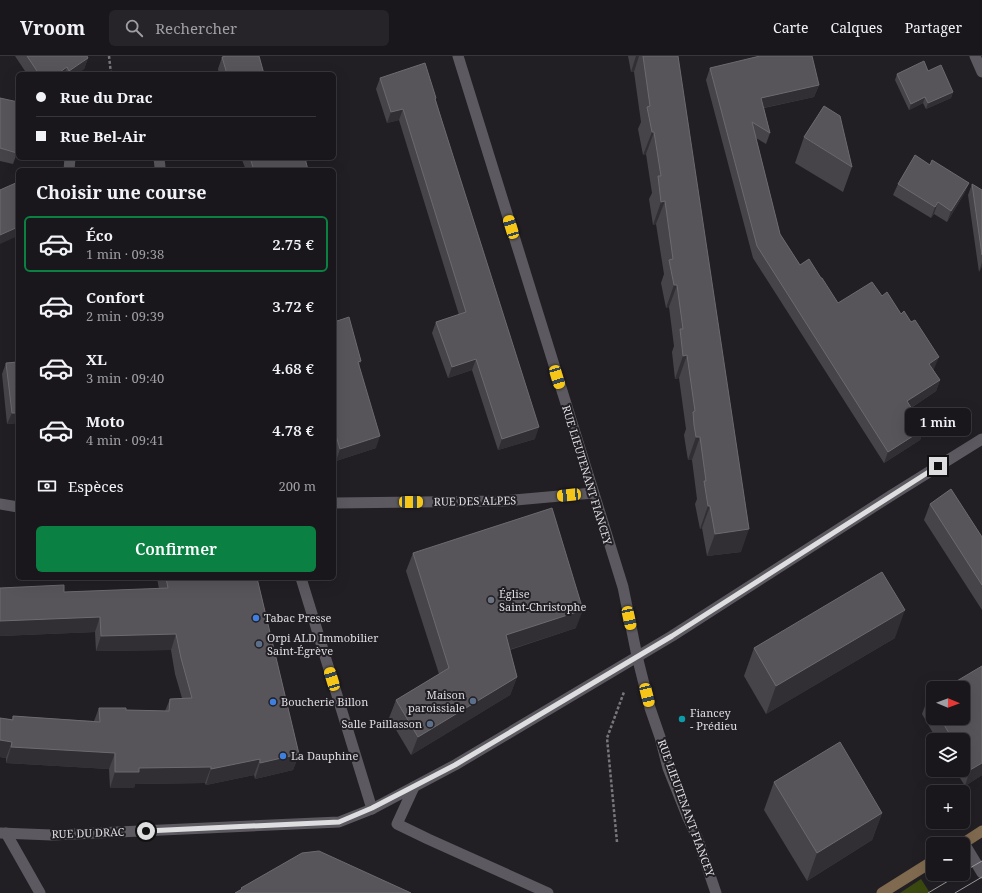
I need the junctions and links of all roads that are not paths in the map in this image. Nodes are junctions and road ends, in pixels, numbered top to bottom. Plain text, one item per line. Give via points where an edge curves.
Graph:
1 (458, 56) edge
2 (975, 56) edge
3 (982, 72) edge
4 (982, 439) edge
5 (593, 493) junction
6 (336, 503) edge
7 (0, 504) edge
8 (16, 507) edge
9 (302, 580) edge
10 (637, 656) junction
11 (414, 787) junction
12 (372, 808) junction
13 (982, 832) edge
14 (3, 833) edge
15 (970, 839) edge
16 (970, 854) edge
17 (926, 865) edge
18 (982, 873) edge
19 (40, 893) edge
20 (548, 893) edge
21 (716, 893) edge
22 (882, 893) edge

1 - 5 street, RUE LIEUTENANT FIANCEY
2 - 3 street
4 - 10 street, RUE DU DRAC
5 - 6 street, RUE DES ALPES via 504,501
5 - 10 street, RUE LIEUTENANT FIANCEY via 623,587
7 - 8 street
9 - 12 street
10 - 11 street, RUE DU DRAC
10 - 21 street, RUE LIEUTENANT FIANCEY via 668,768 697,837
11 - 12 street, RUE DU DRAC
11 - 20 street via 397,824
12 - 14 street, RUE DU DRAC via 339,822 52,835
13 - 15 main road
14 - 19 street
16 - 18 street
17 - 22 main road

